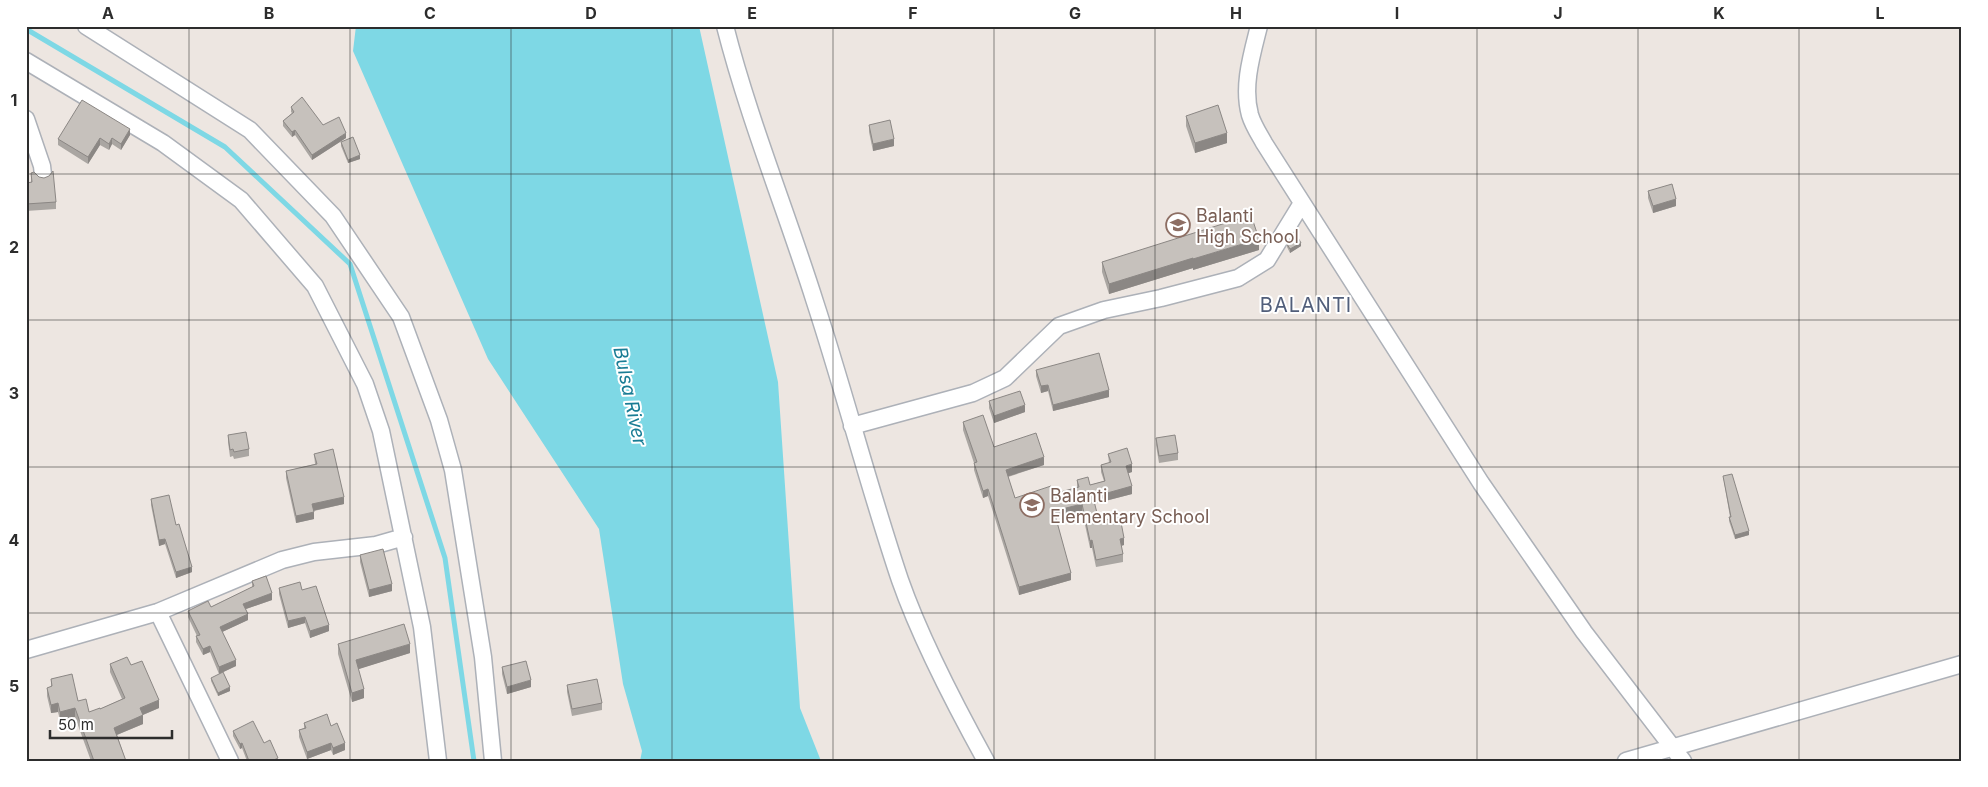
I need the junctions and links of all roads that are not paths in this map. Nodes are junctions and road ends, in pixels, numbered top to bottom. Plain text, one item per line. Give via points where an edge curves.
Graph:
1 (86, 26) edge
2 (726, 26) edge
3 (1259, 26) edge
4 (26, 61) edge
5 (26, 119) edge
6 (43, 175) dead end
7 (1302, 203) junction
8 (852, 426) junction
9 (404, 537) junction
10 (158, 612) junction
11 (26, 650) edge
12 (1962, 664) edge
13 (1673, 746) junction
14 (230, 761) edge
15 (438, 761) edge
16 (493, 761) edge
17 (986, 761) edge
18 (1626, 761) edge
19 (1683, 761) edge

1 - 16 street via 250,130 333,216 401,317 439,420 453,470 483,657
2 - 8 street via 738,77 815,302
3 - 7 street via 1247,91 1250,115
4 - 9 street via 163,143 241,200 315,286 365,384 393,479
5 - 6 street
7 - 8 street via 1267,260 1238,278 1104,310 1059,326 1005,378 973,392
7 - 13 street via 1481,483 1584,632
8 - 17 street via 901,582 967,727
9 - 10 street via 376,545 314,552 282,560
9 - 15 street via 422,626
10 - 11 street
10 - 14 street
12 - 13 street
13 - 18 street
13 - 19 street

